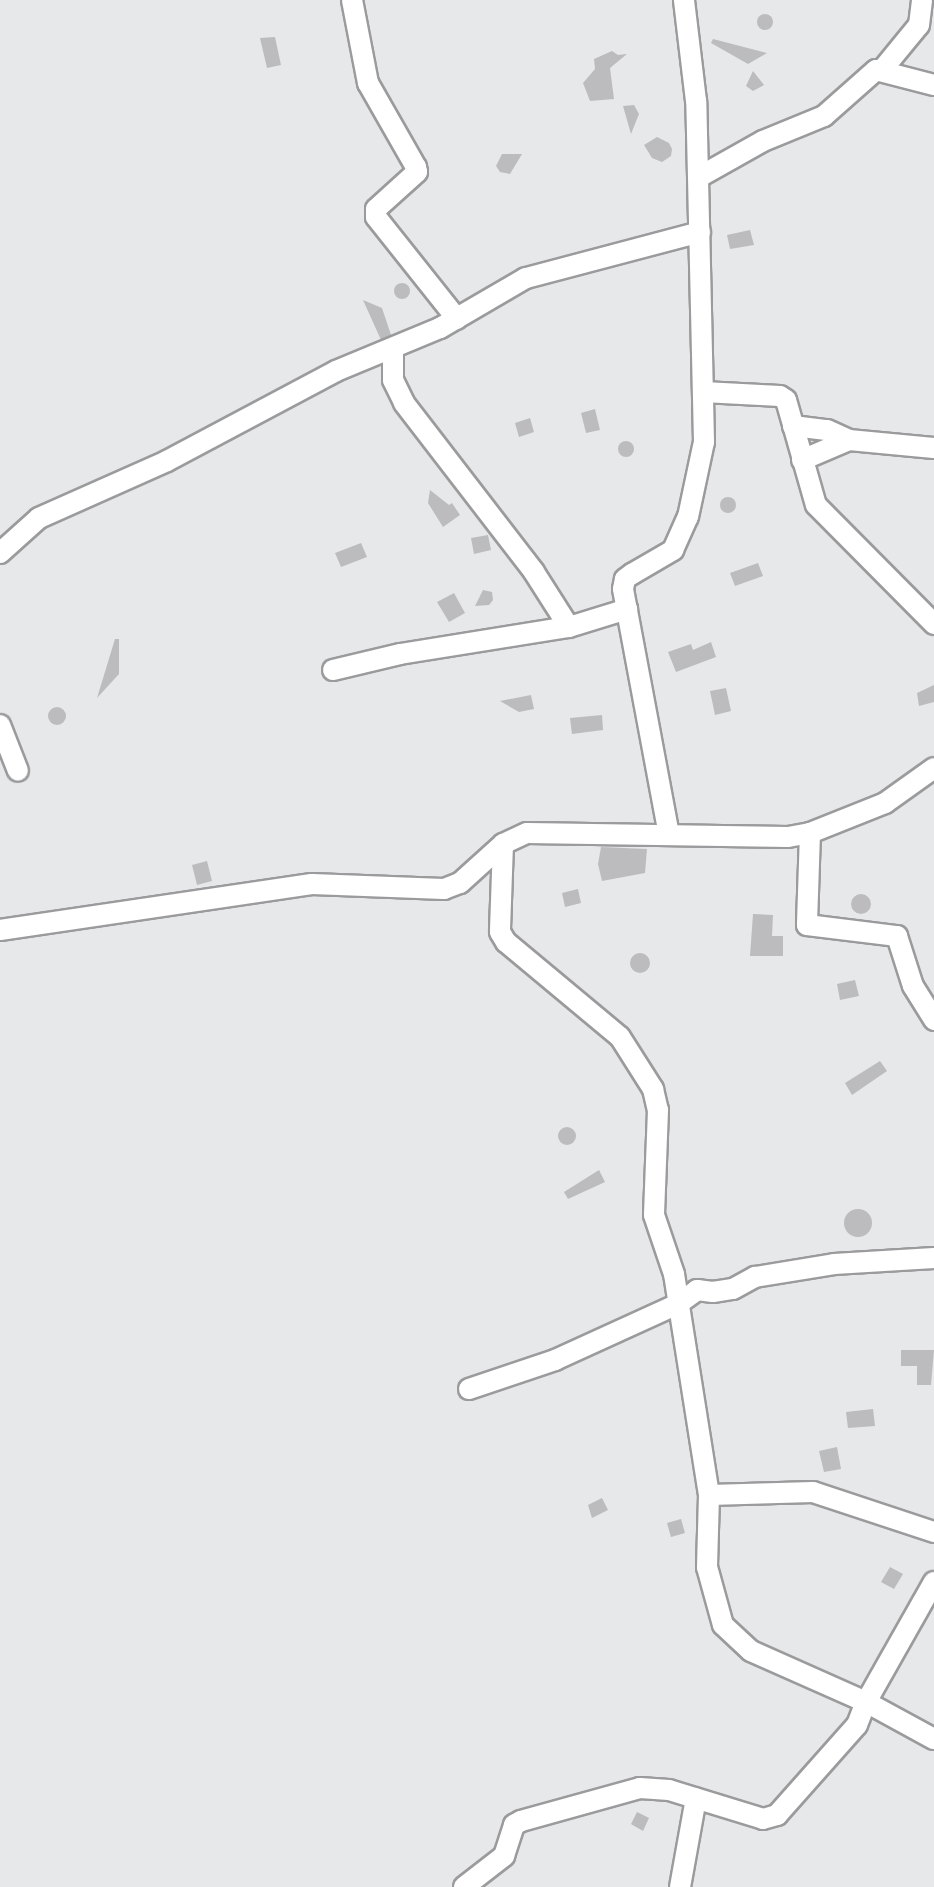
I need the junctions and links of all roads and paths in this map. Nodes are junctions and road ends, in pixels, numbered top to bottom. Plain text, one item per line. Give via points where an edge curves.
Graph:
1 (352, 0) edge
2 (684, 0) edge
3 (922, 0) edge
4 (882, 70) junction
5 (934, 85) edge
6 (699, 177) junction
7 (700, 232) junction
8 (458, 319) junction
9 (393, 349) junction
10 (704, 392) junction
11 (793, 426) junction
12 (849, 440) junction
13 (934, 448) edge
14 (802, 460) junction
15 (0, 553) edge
16 (627, 609) junction
17 (934, 624) edge
18 (569, 627) junction
19 (333, 670) dead end
20 (0, 725) edge
21 (18, 771) dead end
22 (932, 774) edge
23 (810, 833) junction
24 (669, 835) junction
25 (503, 844) junction
26 (0, 930) edge
27 (934, 1020) edge
28 (671, 1258) junction
29 (934, 1258) edge
30 (697, 1290) junction
31 (678, 1304) junction
32 (469, 1389) dead end
33 (709, 1495) junction
34 (934, 1532) edge
35 (934, 1582) edge
36 (866, 1702) junction
37 (934, 1739) edge
38 (696, 1798) junction
39 (464, 1887) edge
40 (680, 1887) edge

1 - 8 street via 368,83 417,172 376,209 375,217
2 - 6 street via 694,80
3 - 4 street via 919,25
4 - 5 street
4 - 6 street via 871,73 824,116 763,141
6 - 7 street
7 - 8 street via 526,278
7 - 10 street
8 - 9 street
9 - 15 street via 336,371 176,457 39,518
9 - 18 street via 393,380 405,403 534,572
10 - 11 street via 780,396 786,400
10 - 16 street via 702,459 688,517 666,557 625,579
11 - 12 street via 827,430
11 - 14 street
12 - 13 street
12 - 14 street
14 - 17 street via 816,505
16 - 18 street
16 - 24 street
18 - 19 street via 400,654
20 - 21 street
22 - 23 street via 885,803
23 - 24 street via 767,840
23 - 27 street via 807,925 897,936 913,986
24 - 25 street via 527,833
25 - 26 street via 460,884 444,889 312,884
25 - 28 street via 500,932 506,942 620,1037 653,1089 658,1110 654,1215
28 - 30 street via 681,1281
28 - 31 street
29 - 30 street via 824,1265 755,1277 733,1289
30 - 31 street
31 - 32 street via 555,1360
31 - 33 street
33 - 34 street via 813,1492
33 - 36 street via 707,1567 723,1625 751,1651
35 - 36 street
36 - 37 street
36 - 38 street via 857,1725 777,1815 763,1819
38 - 39 street via 669,1790 640,1788 521,1821 514,1825 504,1856
38 - 40 street

